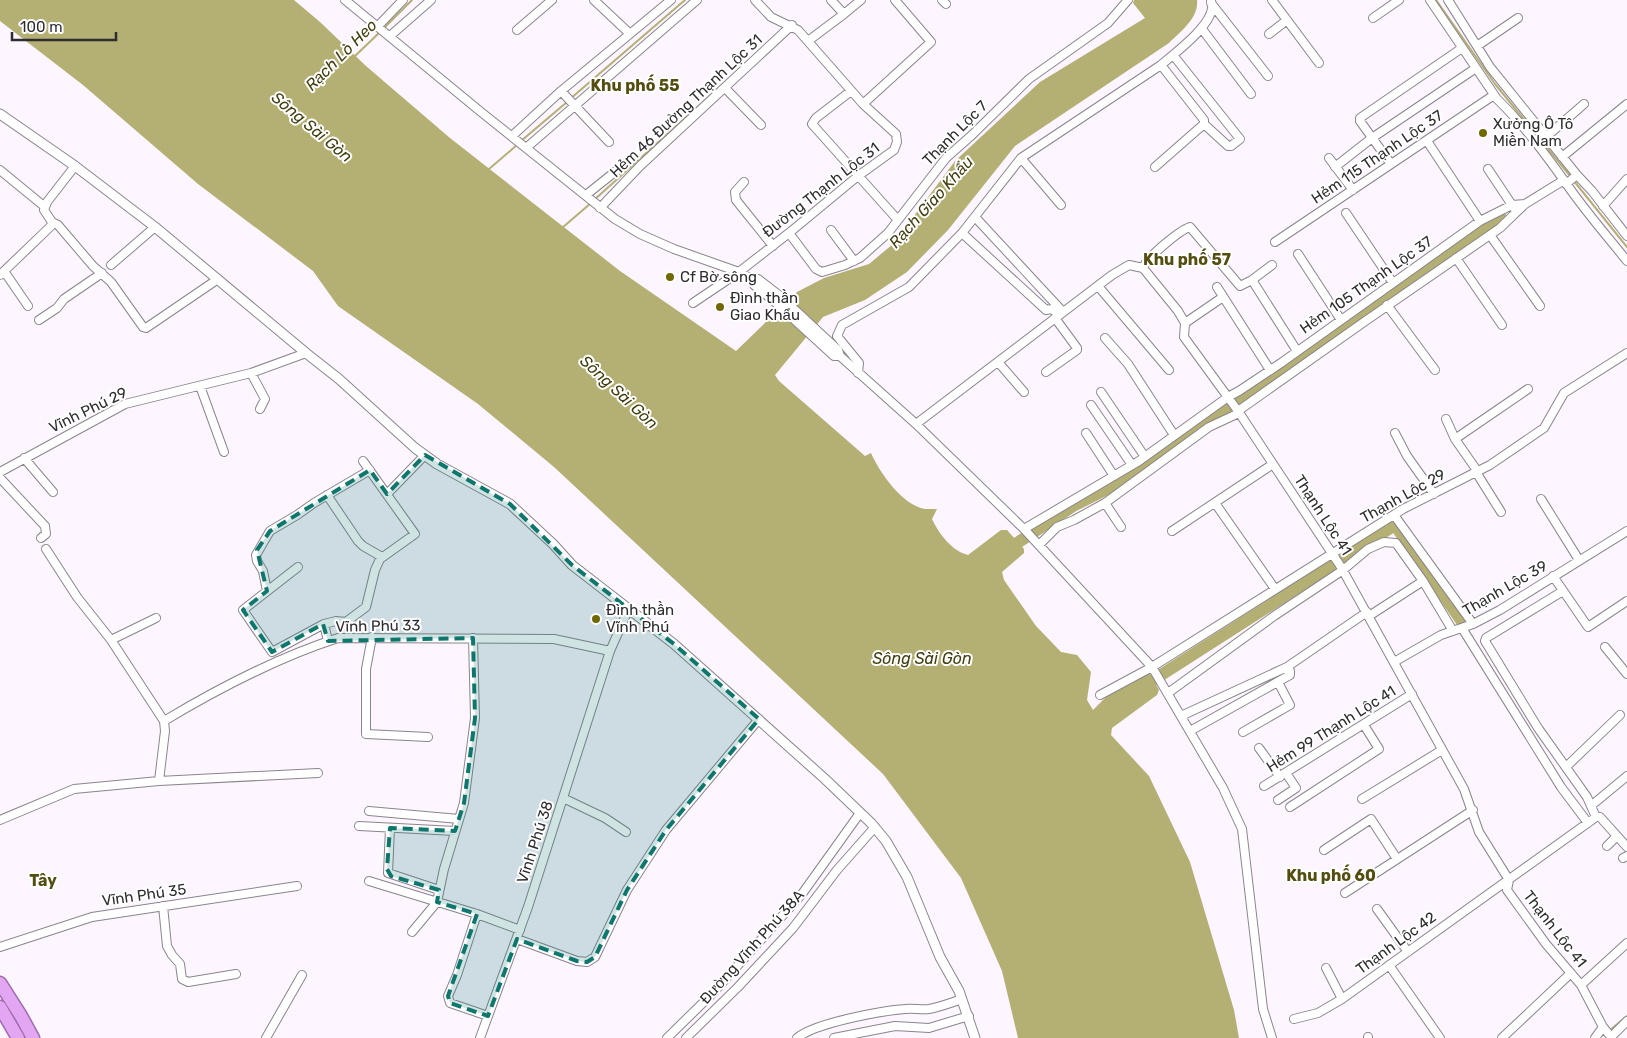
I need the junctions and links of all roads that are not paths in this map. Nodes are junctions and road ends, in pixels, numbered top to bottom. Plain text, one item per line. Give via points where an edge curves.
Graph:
1 (345, 0) edge
2 (403, 0) edge
3 (431, 0) edge
4 (552, 0) edge
5 (594, 0) edge
6 (671, 0) edge
7 (697, 0) edge
8 (755, 0) edge
9 (830, 0) edge
10 (861, 0) edge
11 (1272, 0) edge
12 (1399, 0) edge
13 (1430, 0) edge
14 (1448, 0) edge
15 (897, 1) edge
16 (1125, 1) edge
17 (1211, 2) edge
18 (844, 14) junction
19 (1373, 18) dead end
20 (1518, 18) dead end
21 (1287, 20) junction
22 (379, 26) junction
23 (792, 26) junction
24 (1202, 28) junction
25 (518, 30) dead end
26 (629, 33) junction
27 (388, 34) junction
28 (1270, 34) dead end
29 (808, 41) junction
30 (1477, 46) junction
31 (1462, 48) junction
32 (1173, 55) junction
33 (1319, 62) dead end
34 (1161, 65) junction
35 (1476, 68) junction
36 (1268, 76) dead end
37 (725, 88) junction
38 (851, 91) junction
39 (564, 94) junction
40 (1251, 94) dead end
41 (1494, 95) junction
42 (574, 104) junction
43 (863, 104) junction
44 (1584, 104) dead end
45 (1627, 104) edge
46 (0, 114) edge
47 (1204, 124) junction
48 (761, 125) dead end
49 (1546, 137) junction
50 (514, 138) junction
51 (1372, 138) junction
52 (1427, 141) junction
53 (609, 142) dead end
54 (525, 146) junction
55 (1562, 157) junction
56 (1021, 158) junction
57 (1329, 158) dead end
58 (626, 162) dead end
59 (1391, 164) junction
60 (75, 166) junction
61 (1155, 167) dead end
62 (1336, 167) junction
63 (1488, 169) dead end
64 (0, 170) edge
65 (858, 176) junction
66 (1570, 179) junction
67 (1627, 179) edge
68 (744, 182) dead end
69 (1353, 190) junction
70 (588, 196) junction
71 (1062, 205) dead end
72 (45, 206) junction
73 (598, 206) junction
74 (1602, 206) junction
75 (1514, 209) junction
76 (1346, 213) dead end
77 (975, 218) junction
78 (897, 219) junction
79 (1480, 221) junction
80 (52, 222) junction
81 (155, 227) junction
82 (831, 230) dead end
83 (789, 233) junction
84 (962, 233) junction
85 (1490, 235) junction
86 (1627, 236) edge
87 (1276, 242) dead end
88 (773, 246) junction
89 (1298, 254) dead end
90 (1456, 258) junction
91 (854, 261) junction
92 (1627, 261) edge
93 (111, 265) dead end
94 (1272, 265) dead end
95 (1143, 268) junction
96 (739, 272) junction
97 (2, 273) edge
98 (102, 273) junction
99 (218, 279) junction
100 (1252, 280) junction
101 (1393, 283) junction
102 (1098, 286) junction
103 (1217, 287) dead end
104 (1223, 297) junction
105 (693, 303) dead end
106 (1388, 305) junction
107 (28, 306) dead end
108 (1540, 306) dead end
109 (1059, 315) junction
110 (39, 320) dead end
111 (1341, 320) junction
112 (1185, 323) junction
113 (1502, 325) dead end
114 (1105, 338) dead end
115 (304, 351) junction
116 (1297, 351) junction
117 (1627, 353) edge
118 (998, 362) junction
119 (1169, 370) dead end
120 (1270, 370) junction
121 (1435, 370) dead end
122 (1046, 372) dead end
123 (251, 373) junction
124 (858, 373) junction
125 (200, 386) junction
126 (1528, 389) dead end
127 (1024, 392) dead end
128 (1102, 392) dead end
129 (1229, 398) junction
130 (1091, 405) dead end
131 (260, 409) dead end
132 (1239, 412) junction
133 (1446, 419) dead end
134 (916, 424) junction
135 (1086, 433) dead end
136 (1395, 433) dead end
137 (1174, 434) junction
138 (1455, 439) junction
139 (224, 452) dead end
140 (425, 455) junction
141 (1145, 457) junction
142 (24, 458) junction
143 (363, 460) dead end
144 (1273, 464) junction
145 (1132, 465) junction
146 (370, 470) junction
147 (0, 472) edge
148 (1477, 472) junction
149 (1114, 476) junction
150 (0, 478) edge
151 (53, 492) dead end
152 (387, 494) junction
153 (1434, 494) junction
154 (327, 495) junction
155 (1541, 499) dead end
156 (1105, 503) junction
157 (1215, 503) junction
158 (1501, 512) dead end
159 (1394, 515) junction
160 (1121, 527) dead end
161 (1024, 529) junction
162 (1172, 531) dead end
163 (1627, 532) edge
164 (41, 538) dead end
165 (1037, 543) junction
166 (46, 549) dead end
167 (1332, 554) junction
168 (382, 557) junction
169 (1579, 560) junction
170 (298, 567) dead end
171 (1342, 569) junction
172 (1553, 576) junction
173 (1423, 581) junction
174 (1275, 589) junction
175 (267, 591) junction
176 (1563, 591) junction
177 (1627, 601) edge
178 (630, 608) junction
179 (1368, 614) junction
180 (156, 618) dead end
181 (1472, 624) junction
182 (324, 625) junction
183 (1462, 628) junction
184 (1453, 631) junction
185 (372, 637) junction
186 (473, 638) junction
187 (328, 639) junction
188 (111, 640) junction
189 (1605, 647) dead end
190 (610, 652) junction
191 (1394, 662) junction
192 (1152, 667) junction
193 (1287, 667) junction
194 (1627, 674) edge
195 (1278, 682) junction
196 (1167, 691) junction
197 (1412, 694) junction
198 (1100, 695) dead end
199 (1620, 715) dead end
200 (1181, 716) junction
201 (759, 719) junction
202 (164, 721) junction
203 (1364, 724) junction
204 (1190, 731) junction
205 (1243, 732) dead end
206 (428, 737) dead end
207 (1259, 748) dead end
208 (1442, 750) junction
209 (1566, 767) junction
210 (318, 772) dead end
211 (1283, 775) junction
212 (1627, 776) edge
213 (159, 781) junction
214 (1264, 786) dead end
215 (563, 798) junction
216 (1278, 800) dead end
217 (1362, 800) dead end
218 (1592, 805) junction
219 (1290, 807) dead end
220 (1473, 810) junction
221 (369, 812) dead end
222 (860, 812) junction
223 (1596, 817) junction
224 (459, 819) junction
225 (0, 820) edge
226 (1588, 823) junction
227 (359, 826) dead end
228 (875, 827) junction
229 (390, 828) junction
230 (455, 831) junction
231 (626, 832) dead end
232 (1623, 840) edge
233 (1607, 846) dead end
234 (1324, 850) dead end
235 (1397, 859) junction
236 (1509, 880) junction
237 (369, 881) dead end
238 (296, 886) dead end
239 (439, 890) junction
240 (1345, 893) dead end
241 (437, 902) junction
242 (163, 906) junction
243 (1377, 909) dead end
244 (477, 914) junction
245 (412, 932) dead end
246 (519, 934) junction
247 (1627, 943) edge
248 (0, 947) edge
249 (1408, 952) junction
250 (1389, 965) junction
251 (1326, 968) dead end
252 (1571, 973) junction
253 (236, 974) dead end
254 (302, 975) dead end
255 (0, 983) edge
256 (1582, 985) junction
257 (962, 999) junction
258 (1342, 999) junction
259 (0, 1007) edge
260 (488, 1016) junction
261 (969, 1016) junction
262 (1294, 1019) dead end
263 (1627, 1021) edge
264 (1603, 1028) junction
265 (18, 1038) edge
266 (33, 1038) edge
267 (266, 1038) edge
268 (480, 1038) edge
269 (667, 1038) edge
270 (686, 1038) edge
271 (797, 1038) edge
272 (834, 1038) edge
273 (975, 1038) edge
274 (1272, 1038) edge
275 (1440, 1038) edge
276 (1502, 1038) edge
277 (1596, 1038) edge
278 (1611, 1038) edge

1 - 22 street
2 - 22 street
3 - 27 street
4 - 25 street
5 - 26 street
6 - 26 street
7 - 42 street
8 - 23 street, Đường Thạnh Lộc 31 via 771,17
9 - 18 street
10 - 18 street
11 - 21 street
12 - 19 street
13 - 31 street
14 - 30 street
15 - 43 street via 931,42
16 - 78 street, Thạnh Lộc 7 via 1108,23 1029,79 946,158
17 - 24 street via 1212,8
17 - 36 street
18 - 29 street
20 - 30 street
21 - 28 street
21 - 33 street
22 - 27 street
23 - 29 street, Đường Thạnh Lộc 31
23 - 37 street, Hẻm 46 Đường Thạnh Lộc 31
24 - 32 street
24 - 40 street
26 - 39 street
27 - 50 street
29 - 38 street, Đường Thạnh Lộc 31
30 - 49 street
31 - 35 street
31 - 51 street via 1363,116 1360,121
32 - 34 street
32 - 47 street via 1240,140 1228,146
34 - 47 street
34 - 56 street
35 - 41 street
35 - 51 street
37 - 48 street
37 - 73 street, Hẻm 46 Đường Thạnh Lộc 31
38 - 43 street, Đường Thạnh Lộc 31
38 - 65 street via 812,124
39 - 42 street
39 - 50 street
41 - 52 street, Hẻm 115 Thạnh Lộc 37
41 - 66 street
42 - 53 street
42 - 54 street
43 - 65 street, Đường Thạnh Lộc 31 via 896,134 897,142 894,150
44 - 49 street
45 - 55 street
46 - 60 street
47 - 61 street
49 - 55 street
50 - 54 street
51 - 59 street
51 - 62 street
52 - 59 street, Hẻm 115 Thạnh Lộc 37
52 - 79 street
54 - 70 street
55 - 66 street
56 - 71 street
56 - 77 street
57 - 62 street
58 - 70 street
59 - 69 street, Hẻm 115 Thạnh Lộc 37
60 - 72 street
60 - 81 street
62 - 69 street
63 - 75 street
64 - 72 street
65 - 78 street
65 - 83 street, Đường Thạnh Lộc 31
66 - 74 street via 1592,190
66 - 75 street
66 - 92 street
67 - 74 street
68 - 88 street via 735,192 736,200
69 - 87 street, Hẻm 115 Thạnh Lộc 37
70 - 73 street
72 - 80 street via 46,216
73 - 96 street via 640,234
74 - 86 street
75 - 79 street, Hẻm 105 Thạnh Lộc 37
75 - 85 street via 1500,228
76 - 101 street
77 - 84 street
77 - 109 street
78 - 91 street, Thạnh Lộc 7 via 888,233
79 - 101 street, Hẻm 105 Thạnh Lộc 37
80 - 97 street
80 - 98 street
81 - 93 street
81 - 99 street
82 - 91 street
83 - 88 street, Đường Thạnh Lộc 31
83 - 91 street, Thạnh Lộc 7 via 816,269 822,272
84 - 109 street via 1046,310 1052,309
84 - 124 street via 909,287 842,325 838,336 859,363
85 - 90 street
85 - 108 street
88 - 96 street, Đường Thạnh Lộc 31
89 - 111 street
90 - 106 street
90 - 113 street
94 - 100 street
95 - 100 street via 1147,260 1190,227 1238,284 1242,286
95 - 102 street via 1129,265
95 - 112 street, Thạnh Lộc 41
96 - 105 street, Đường Thạnh Lộc 31
96 - 124 street via 778,299 834,356 840,356
97 - 107 street
98 - 99 street via 146,328
98 - 110 street
99 - 115 street
100 - 116 street
101 - 111 street, Hẻm 105 Thạnh Lộc 37
102 - 109 street
102 - 119 street
103 - 104 street
104 - 112 street
104 - 120 street
106 - 121 street
106 - 132 street
109 - 118 street
109 - 122 street via 1077,350
111 - 116 street, Hẻm 105 Thạnh Lộc 37
112 - 129 street, Thạnh Lộc 41 via 1184,337
114 - 137 street via 1128,364
115 - 123 street, Vĩnh Phú 29
115 - 140 street
116 - 120 street, Hẻm 105 Thạnh Lộc 37
117 - 148 street, Thạnh Lộc 29 via 1564,393 1544,428
118 - 127 street
118 - 134 street
120 - 129 street, Hẻm 105 Thạnh Lộc 37
123 - 125 street, Vĩnh Phú 29
123 - 131 street via 265,399
124 - 134 street
125 - 139 street
125 - 142 street, Vĩnh Phú 29 via 125,404
126 - 138 street
128 - 141 street
129 - 132 street, Thạnh Lộc 41
129 - 137 street, Hẻm 105 Thạnh Lộc 37
130 - 145 street
132 - 144 street, Thạnh Lộc 41
132 - 156 street via 1209,426
133 - 138 street
134 - 161 street
135 - 149 street
136 - 153 street
137 - 141 street, Hẻm 105 Thạnh Lộc 37
138 - 148 street
140 - 152 street
140 - 178 street via 510,504 572,565
141 - 145 street, Hẻm 105 Thạnh Lộc 37
142 - 147 street, Vĩnh Phú 29
142 - 151 street
143 - 146 street
144 - 157 street
144 - 167 street, Thạnh Lộc 41
145 - 149 street, Hẻm 105 Thạnh Lộc 37
146 - 152 street
146 - 154 street
148 - 153 street, Thạnh Lộc 29
148 - 158 street
149 - 161 street, Hẻm 105 Thạnh Lộc 37
150 - 164 street via 44,526 46,534
152 - 168 street via 415,534
153 - 159 street, Thạnh Lộc 29
154 - 168 street via 358,541
154 - 175 street via 265,537 256,555
155 - 169 street
156 - 160 street
156 - 165 street via 1057,527
157 - 162 street
157 - 174 street
159 - 167 street, Thạnh Lộc 29
159 - 181 street
161 - 165 street
163 - 169 street, Thạnh Lộc 39
165 - 192 street
166 - 188 street via 77,597
167 - 171 street, Thạnh Lộc 41
167 - 174 street, Thạnh Lộc 29
168 - 182 street via 375,570 366,607 346,622
169 - 172 street, Thạnh Lộc 39
170 - 175 street
171 - 173 street via 1368,549 1384,542 1396,543
171 - 179 street, Thạnh Lộc 41
171 - 196 street
172 - 176 street
172 - 181 street, Thạnh Lộc 39
173 - 179 street
173 - 184 street
174 - 192 street, Thạnh Lộc 29
175 - 182 street via 243,610 272,652
176 - 177 street via 1588,627
176 - 209 street via 1485,641
178 - 190 street, Vĩnh Phú 38
178 - 201 street
179 - 191 street, Thạnh Lộc 41
179 - 193 street
180 - 188 street
181 - 183 street, Thạnh Lộc 39
182 - 187 street
183 - 184 street, Thạnh Lộc 39
183 - 226 street via 1561,787
184 - 191 street, Thạnh Lộc 39
185 - 186 street, Vĩnh Phú 33
185 - 187 street, Vĩnh Phú 33
185 - 206 street via 366,669 366,734
186 - 190 street, Vĩnh Phú 33 via 554,639
186 - 224 street via 475,718 464,804
187 - 202 street, Vĩnh Phú 33 via 245,675
188 - 202 street
189 - 194 street
190 - 215 street, Vĩnh Phú 38
191 - 197 street, Thạnh Lộc 41
192 - 196 street
192 - 198 street, Thạnh Lộc 29
193 - 195 street via 1290,675
193 - 200 street
195 - 204 street
195 - 205 street via 1290,705
196 - 200 street
197 - 203 street, Hẻm 99 Thạnh Lộc 41
197 - 208 street, Thạnh Lộc 41
199 - 209 street
200 - 204 street
201 - 222 street
201 - 246 street via 666,830 627,890 594,957 587,962 577,961
202 - 213 street
203 - 211 street, Hẻm 99 Thạnh Lộc 41
203 - 219 street via 1379,749
204 - 274 street via 1242,829 1263,1009
207 - 211 street
208 - 217 street
208 - 220 street, Thạnh Lộc 41
209 - 218 street
210 - 213 street
211 - 214 street, Hẻm 99 Thạnh Lộc 41
211 - 216 street via 1296,788
212 - 218 street
213 - 225 street via 74,789
215 - 231 street
215 - 246 street, Vĩnh Phú 38
218 - 223 street
220 - 235 street
220 - 236 street, Thạnh Lộc 41 via 1479,832
221 - 224 street
222 - 228 street
222 - 269 street via 802,894 713,993
223 - 226 street, Thạnh Lộc 42
223 - 232 street via 1600,817
224 - 230 street
226 - 236 street, Thạnh Lộc 42
227 - 229 street
228 - 257 street via 907,877 940,957
228 - 270 street, Đường Vĩnh Phú 38A via 792,928
229 - 230 street
229 - 239 street via 388,873
230 - 239 street
232 - 233 street
234 - 235 street via 1371,819
235 - 240 street
236 - 249 street, Thạnh Lộc 42
236 - 252 street, Thạnh Lộc 41 via 1507,890 1516,904
237 - 241 street
238 - 242 street, Vĩnh Phú 35
239 - 241 street
241 - 244 street
241 - 245 street
242 - 248 street, Vĩnh Phú 35 via 92,917
242 - 253 street via 167,946 180,964 182,980 188,982
243 - 249 street
244 - 246 street
244 - 260 street via 448,996 450,1003
246 - 260 street, Vĩnh Phú 38
247 - 256 street
249 - 250 street, Thạnh Lộc 42
250 - 258 street, Thạnh Lộc 42
250 - 275 street
251 - 258 street
252 - 256 street, Thạnh Lộc 41
252 - 276 street
254 - 267 street
255 - 266 highway
256 - 264 street, Thạnh Lộc 41
257 - 261 street
257 - 271 street via 928,1010 880,1011 816,1028
258 - 262 street, Thạnh Lộc 42 via 1318,1013
259 - 265 highway
260 - 268 street, Vĩnh Phú 38
261 - 272 street via 929,1028 894,1026
261 - 273 street
263 - 278 street
264 - 277 street
264 - 278 street, Thạnh Lộc 41

